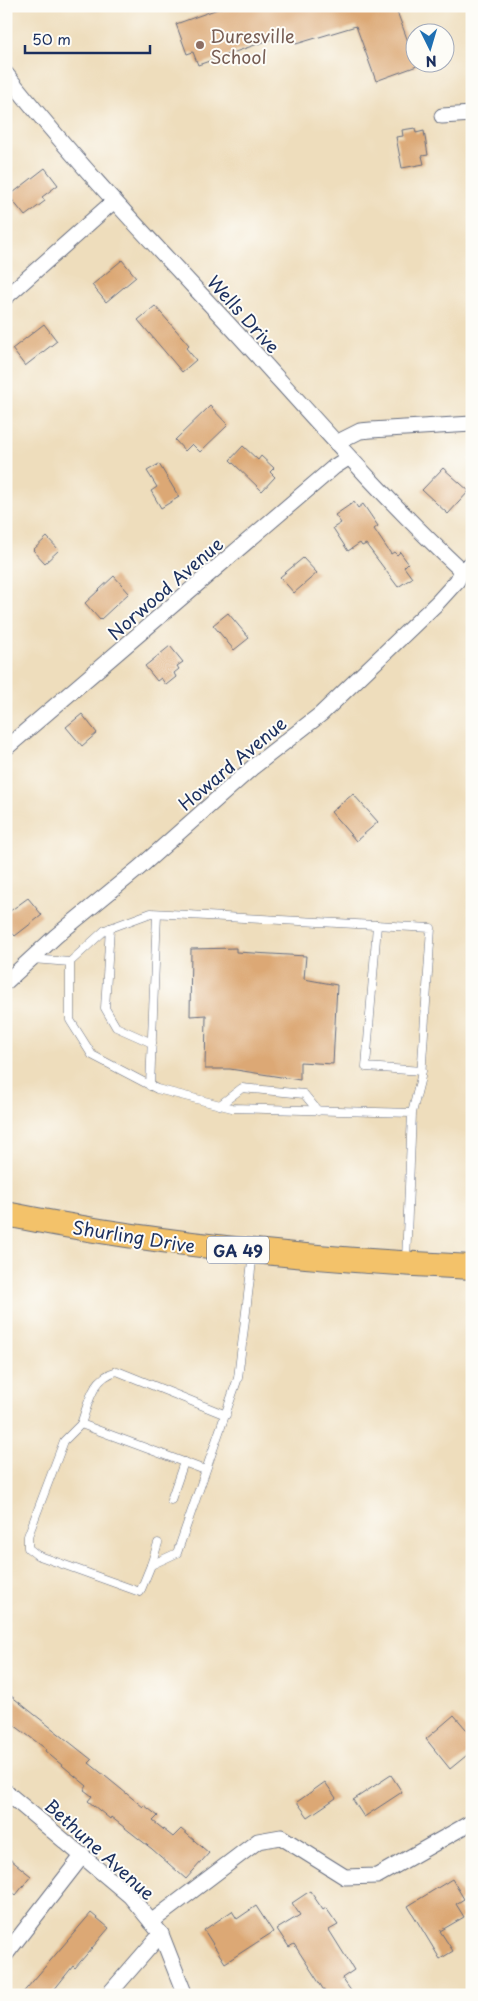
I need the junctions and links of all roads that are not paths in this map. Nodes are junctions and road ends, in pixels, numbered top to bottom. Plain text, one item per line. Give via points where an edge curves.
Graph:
1 (6, 74) edge
2 (472, 114) edge
3 (442, 116) dead end
4 (114, 201) junction
5 (6, 297) edge
6 (472, 424) edge
7 (336, 443) junction
8 (348, 458) junction
9 (467, 567) edge
10 (6, 748) edge
11 (157, 914) junction
12 (377, 925) junction
13 (110, 928) junction
14 (32, 959) junction
15 (70, 962) junction
16 (8, 976) edge
17 (152, 1043) junction
18 (422, 1071) junction
19 (150, 1086) junction
20 (220, 1105) junction
21 (318, 1111) junction
22 (412, 1113) junction
23 (6, 1214) edge
24 (253, 1252) junction
25 (406, 1264) junction
26 (472, 1267) edge
27 (226, 1415) junction
28 (81, 1424) junction
29 (184, 1462) junction
30 (205, 1470) junction
31 (171, 1500) dead end
32 (158, 1543) dead end
33 (151, 1565) junction
34 (6, 1792) edge
35 (472, 1822) edge
36 (83, 1855) junction
37 (151, 1922) junction
38 (161, 1934) junction
39 (6, 1954) edge
40 (108, 1995) edge
41 (185, 1995) edge

1 - 4 street, Wells Drive
2 - 3 street
4 - 5 street
4 - 7 street, Wells Drive
6 - 7 street via 360,431
7 - 8 street, Wells Drive
8 - 9 street, Wells Drive via 419,531
8 - 10 street, Norwood Avenue
9 - 14 street, Howard Avenue via 437,603 321,714 253,767
11 - 12 lane
11 - 13 lane via 151,913
11 - 17 lane
12 - 18 lane via 431,928
12 - 18 lane via 366,1067
13 - 15 lane
13 - 17 lane via 104,1008 116,1027
14 - 15 lane
14 - 16 street, Howard Avenue
15 - 19 lane via 70,1020 92,1055
17 - 19 lane
18 - 22 lane
19 - 20 lane
20 - 21 lane
20 - 21 lane via 242,1088 304,1094
21 - 22 lane
22 - 25 lane
23 - 24 main road, Shurling Drive / GA 49
24 - 25 main road, Shurling Drive / GA 49
24 - 27 lane via 238,1378
25 - 26 main road, Shurling Drive / GA 49
27 - 28 lane via 117,1371 97,1382
27 - 30 lane
28 - 29 lane
28 - 33 lane via 64,1440 28,1536 28,1548 37,1555 140,1592
29 - 30 lane
29 - 31 lane
30 - 33 lane via 177,1553
32 - 33 lane
34 - 36 street, Bethune Avenue
35 - 37 street via 377,1876 345,1877 281,1837 258,1841
36 - 37 street, Bethune Avenue via 130,1896
36 - 39 street
37 - 38 street, Bethune Avenue
38 - 40 street
38 - 41 street, Bethune Avenue

